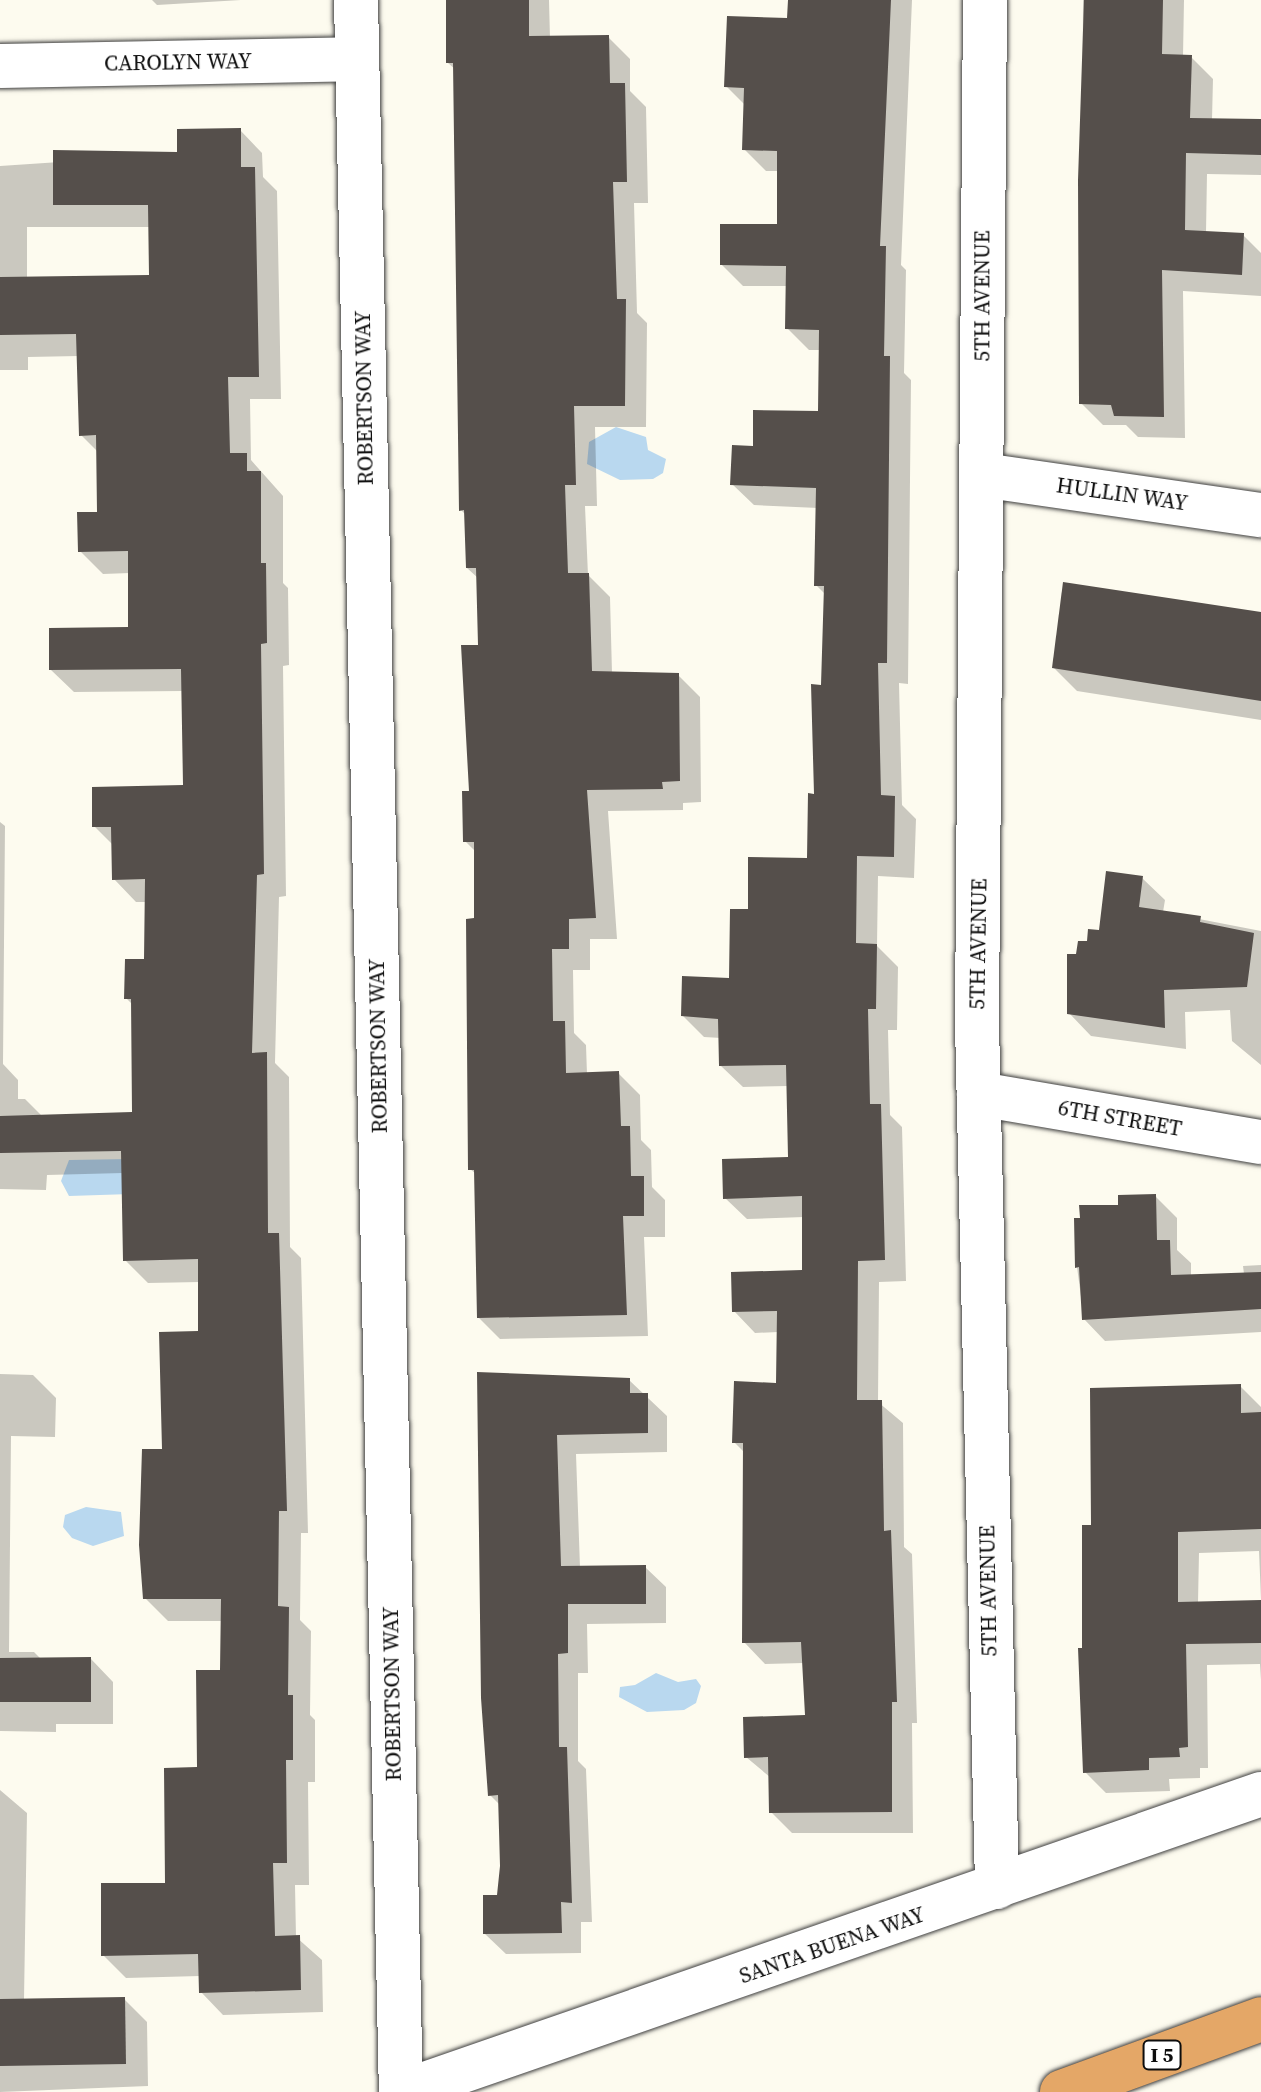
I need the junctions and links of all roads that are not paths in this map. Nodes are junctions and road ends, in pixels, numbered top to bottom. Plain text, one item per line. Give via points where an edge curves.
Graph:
1 (356, 0) edge
2 (985, 0) edge
3 (357, 59) junction
4 (0, 66) edge
5 (982, 475) junction
6 (1261, 515) edge
7 (979, 1094) junction
8 (1261, 1142) edge
9 (1261, 1794) edge
10 (997, 1887) junction
11 (1261, 2019) edge
12 (402, 2092) edge
13 (1062, 2092) edge

1 - 3 street, ROBERTSON WAY
2 - 5 street, 5TH AVENUE
3 - 4 street, CAROLYN WAY
3 - 12 street, ROBERTSON WAY
5 - 6 street, HULLIN WAY
5 - 7 street, 5TH AVENUE
7 - 8 street, 6TH STREET
7 - 10 street, 5TH AVENUE
9 - 10 street, SANTA BUENA WAY
10 - 12 street, SANTA BUENA WAY
11 - 13 highway, I 5

